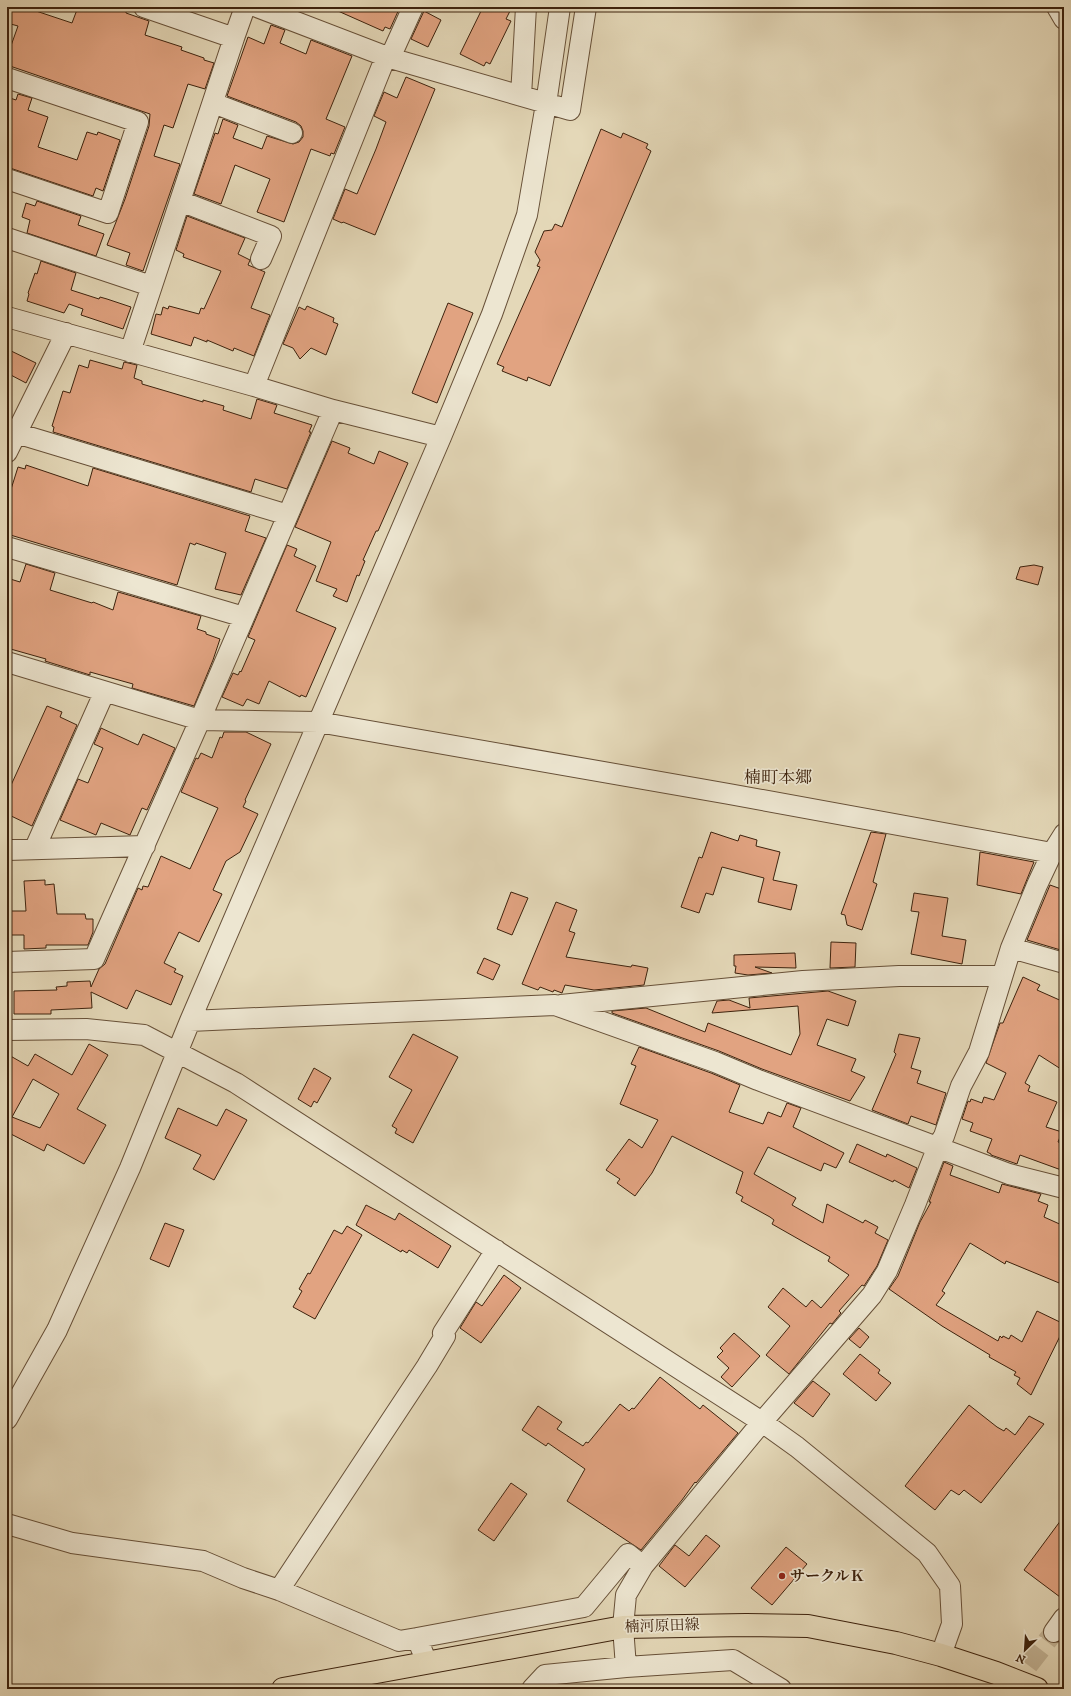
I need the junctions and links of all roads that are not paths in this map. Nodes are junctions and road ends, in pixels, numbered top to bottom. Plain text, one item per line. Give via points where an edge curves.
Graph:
1 (144, 7) edge
2 (245, 7) edge
3 (257, 7) edge
4 (413, 7) edge
5 (526, 7) edge
6 (560, 7) edge
7 (586, 7) edge
8 (1057, 7) edge
9 (186, 14) edge
10 (1064, 19) edge
11 (234, 38) junction
12 (388, 57) junction
13 (7, 78) edge
14 (522, 96) junction
15 (212, 103) junction
16 (546, 104) junction
17 (292, 133) dead end
18 (7, 179) edge
19 (180, 201) junction
20 (7, 238) edge
21 (261, 259) dead end
22 (151, 286) junction
23 (7, 317) edge
24 (66, 333) junction
25 (130, 352) junction
26 (254, 386) junction
27 (333, 410) junction
28 (16, 433) junction
29 (441, 437) junction
30 (7, 452) edge
31 (288, 515) junction
32 (7, 547) edge
33 (244, 617) junction
34 (8, 664) edge
35 (104, 692) junction
36 (200, 720) junction
37 (318, 722) junction
38 (1060, 841) edge
39 (145, 846) junction
40 (35, 848) junction
41 (7, 850) edge
42 (1011, 948) junction
43 (7, 962) edge
44 (1064, 963) edge
45 (1002, 976) junction
46 (554, 1006) junction
47 (190, 1021) junction
48 (7, 1030) edge
49 (178, 1052) junction
50 (938, 1146) junction
51 (1064, 1188) edge
52 (496, 1250) junction
53 (7, 1419) edge
54 (762, 1422) junction
55 (7, 1524) edge
56 (643, 1566) junction
57 (279, 1590) junction
58 (623, 1627) junction
59 (417, 1638) junction
60 (941, 1655) junction
61 (427, 1663) junction
62 (626, 1667) junction
63 (283, 1689) edge
64 (532, 1689) edge
65 (781, 1689) edge
66 (1037, 1689) edge

1 - 9 street
2 - 11 street
3 - 12 street
4 - 12 street
5 - 14 street
6 - 16 street
7 - 16 street via 570,110
8 - 10 street
9 - 11 street
11 - 15 street
12 - 14 street
12 - 26 street
13 - 18 street via 138,122 108,213
14 - 16 street
15 - 17 street
15 - 19 street
16 - 29 street via 527,215 492,314
19 - 21 street via 271,236
19 - 22 street
20 - 22 street
22 - 25 street
23 - 24 street
24 - 25 street
24 - 28 street
25 - 26 street
26 - 27 street
27 - 29 street
27 - 31 street
28 - 30 street
28 - 31 street
29 - 37 street
31 - 33 street
32 - 33 street
33 - 36 street
34 - 35 street
35 - 36 street
35 - 40 street
36 - 37 street
36 - 39 street
37 - 38 street via 721,792
37 - 47 street
38 - 42 street
39 - 40 street
39 - 43 street via 94,959
40 - 41 street
42 - 44 street
42 - 45 street
45 - 46 street via 899,976 803,981
45 - 50 street via 979,1052 961,1086 944,1136
46 - 47 street
46 - 50 street via 715,1062
47 - 49 street
48 - 49 street via 86,1029 144,1035
49 - 52 street via 236,1083
49 - 53 street via 130,1168 57,1330
50 - 51 street via 1009,1174
50 - 54 street via 887,1271 872,1295
52 - 54 street
52 - 57 street via 443,1333 445,1336 427,1366
54 - 56 street
54 - 60 street via 797,1447 927,1553 950,1586 952,1624
55 - 57 street via 72,1543 203,1561
56 - 58 street via 626,1595
56 - 59 street via 628,1554 584,1607
57 - 59 street via 399,1641
58 - 60 main road, 楠河原田線 via 746,1624 808,1626 896,1643
58 - 61 main road, 楠河原田線
58 - 62 street
59 - 61 street
60 - 66 main road, 楠河原田線
61 - 63 main road, 楠河原田線
62 - 64 street via 545,1675
62 - 65 street via 733,1660

